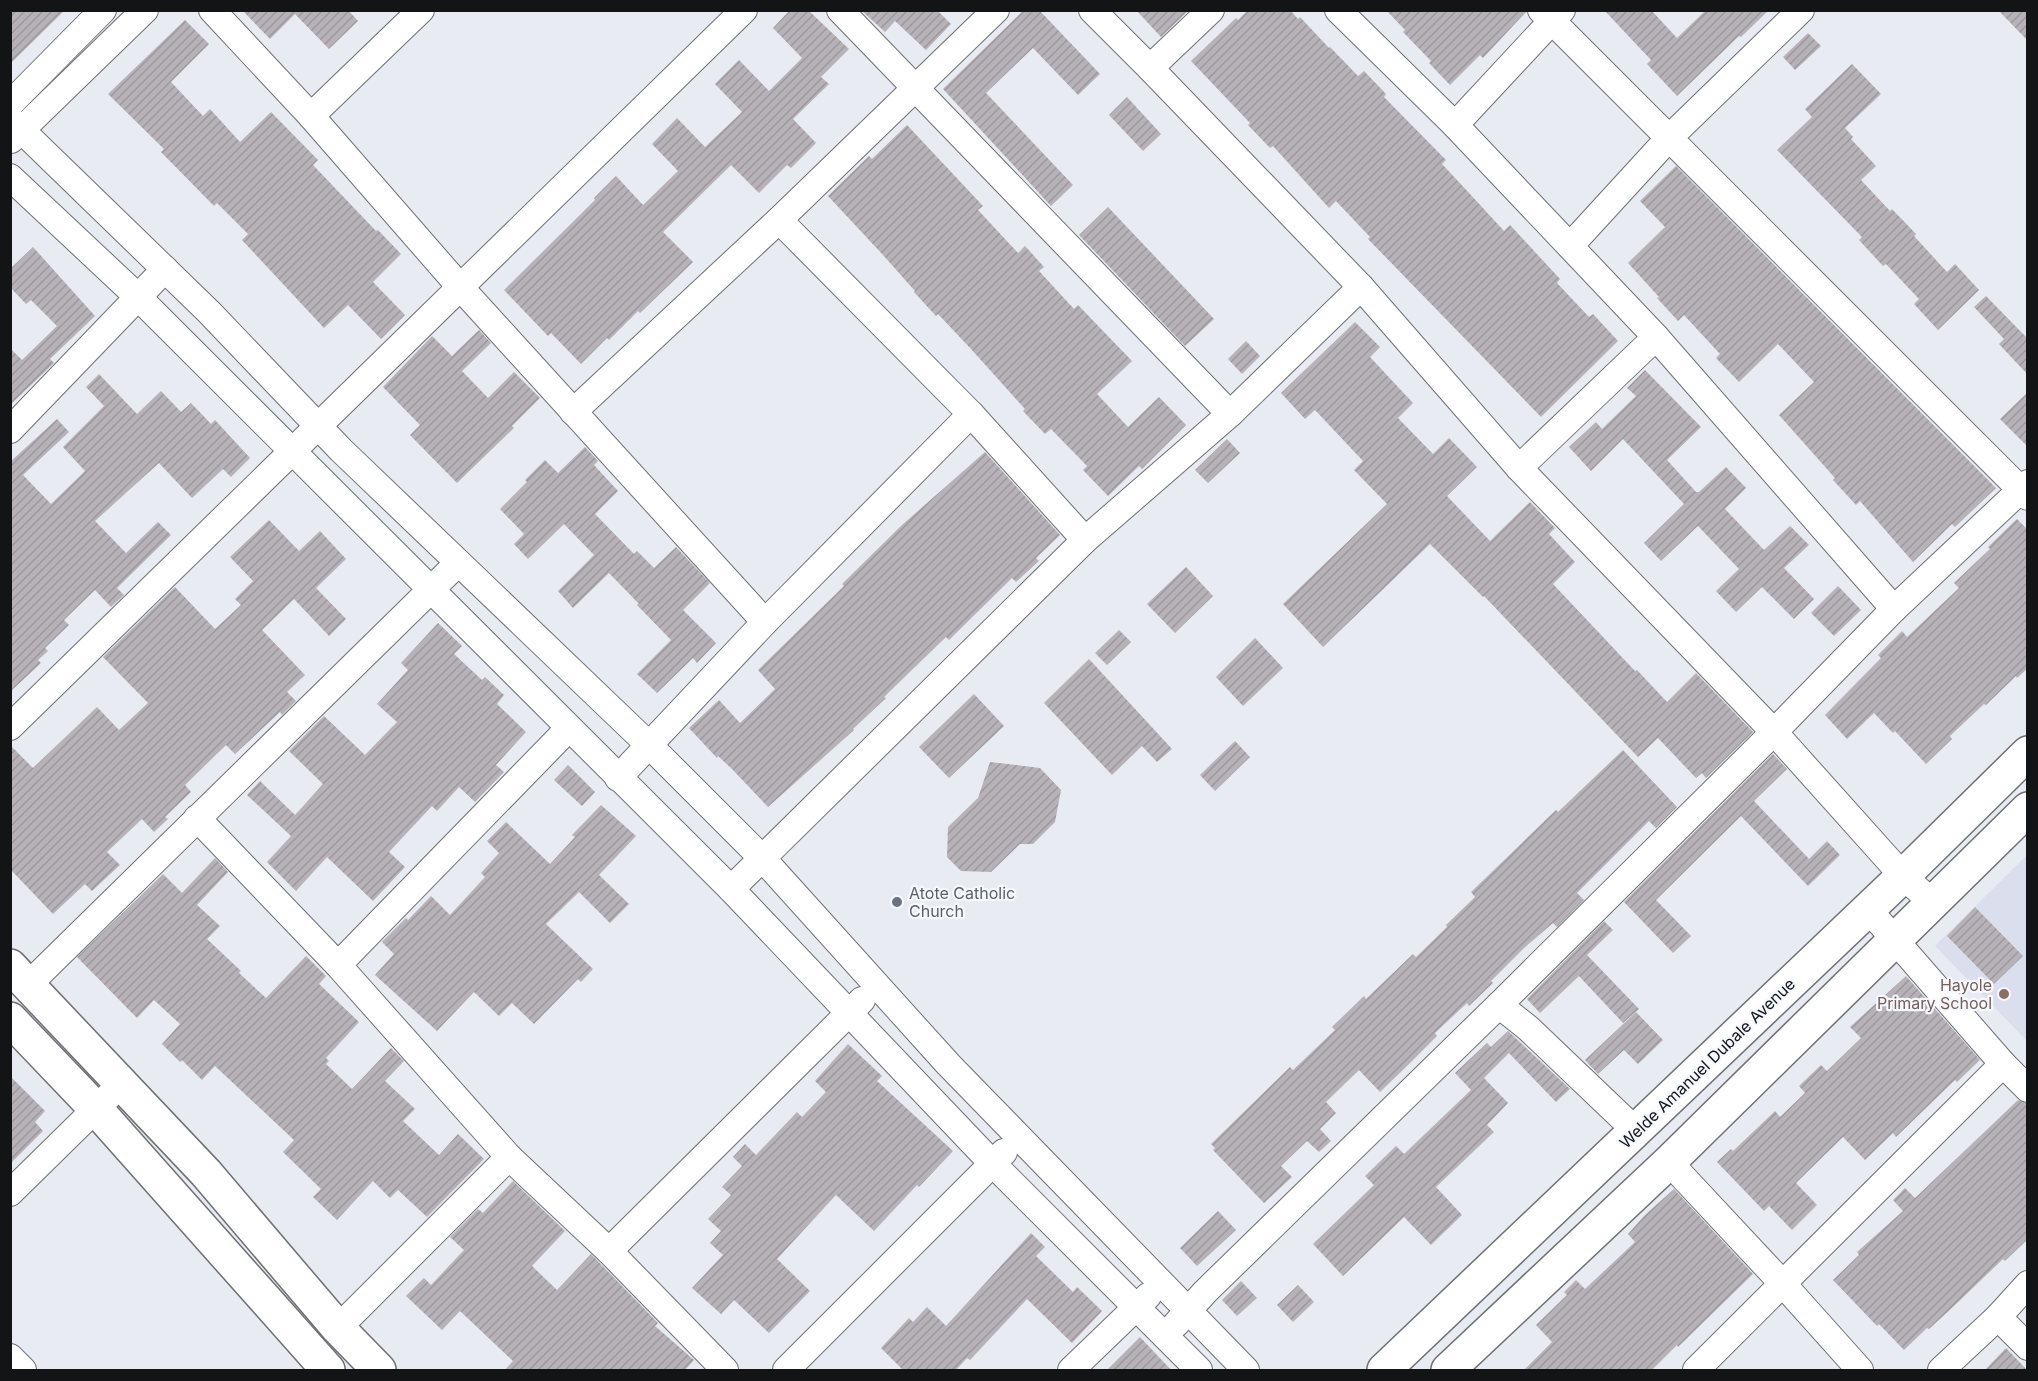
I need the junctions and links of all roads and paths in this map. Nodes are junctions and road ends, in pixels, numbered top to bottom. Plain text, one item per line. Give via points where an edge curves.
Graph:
1 (103, 10) edge
2 (146, 10) edge
3 (212, 10) edge
4 (421, 10) edge
5 (744, 10) edge
6 (840, 10) edge
7 (996, 10) edge
8 (1092, 10) edge
9 (1211, 10) edge
10 (1338, 10) edge
11 (1801, 10) edge
12 (1551, 14) edge
13 (119, 19) edge
14 (1150, 68) junction
15 (916, 88) junction
16 (10, 104) edge
17 (311, 116) junction
18 (1455, 125) junction
19 (14, 129) edge
20 (1669, 138) junction
21 (10, 177) edge
22 (779, 220) junction
23 (1570, 246) junction
24 (165, 268) junction
25 (1361, 287) junction
26 (461, 288) junction
27 (138, 297) junction
28 (1656, 338) junction
29 (573, 412) junction
30 (971, 414) junction
31 (1230, 414) junction
32 (318, 426) junction
33 (10, 430) edge
34 (293, 452) junction
35 (1519, 468) junction
36 (2025, 490) edge
37 (1085, 540) junction
38 (458, 563) junction
39 (430, 590) junction
40 (1894, 609) junction
41 (765, 622) junction
42 (10, 727) edge
43 (569, 728) junction
44 (1774, 732) junction
45 (649, 745) junction
46 (2028, 753) edge
47 (618, 778) junction
48 (2028, 809) edge
49 (197, 818) junction
50 (763, 859) junction
51 (1903, 876) junction
52 (731, 890) junction
53 (1932, 903) junction
54 (1868, 909) junction
55 (1896, 939) junction
56 (338, 965) junction
57 (20, 975) edge
58 (877, 985) junction
59 (1499, 1005) junction
60 (849, 1012) junction
61 (10, 1018) edge
62 (2003, 1064) junction
63 (122, 1083) junction
64 (2028, 1089) edge
65 (96, 1109) junction
66 (1636, 1131) junction
67 (1019, 1137) junction
68 (509, 1157) junction
69 (1669, 1162) junction
70 (992, 1163) junction
71 (10, 1193) edge
72 (609, 1251) junction
73 (1160, 1283) junction
74 (1783, 1284) junction
75 (2028, 1284) edge
76 (1137, 1306) junction
77 (1187, 1311) junction
78 (1998, 1317) junction
79 (338, 1328) junction
80 (1165, 1335) junction
81 (2028, 1347) edge
82 (10, 1358) edge
83 (320, 1368) edge
84 (23, 1371) edge
85 (379, 1371) edge
86 (725, 1371) edge
87 (786, 1371) edge
88 (1071, 1371) edge
89 (1199, 1371) edge
90 (1246, 1371) edge
91 (1384, 1371) edge
92 (1448, 1371) edge
93 (1696, 1371) edge
94 (1860, 1371) edge
95 (1941, 1371) edge

1 - 16 street
2 - 13 street
3 - 17 street
4 - 17 street
5 - 26 street
6 - 15 street
7 - 15 street
8 - 14 street
9 - 14 street
10 - 18 street
11 - 20 street
12 - 18 street
12 - 20 street
13 - 19 street
14 - 25 street
15 - 22 street
15 - 31 street
17 - 26 street
18 - 23 street
19 - 24 street
20 - 23 street
20 - 36 street
21 - 27 street
22 - 29 street
22 - 30 street
23 - 28 street
24 - 27 street
24 - 32 street
25 - 31 street
25 - 35 street
26 - 29 street
26 - 32 street
27 - 33 street
27 - 34 street
28 - 35 street
28 - 40 street
29 - 41 street
30 - 37 street
30 - 41 street
31 - 37 street
32 - 34 street
32 - 38 street
34 - 39 street
34 - 42 street
35 - 44 street
36 - 40 street
37 - 50 street
38 - 39 street
38 - 45 street
39 - 43 street
39 - 49 street
40 - 44 street
41 - 45 street
43 - 47 street
43 - 56 street
44 - 51 street
44 - 59 street
45 - 47 street
45 - 50 street
46 - 51 main road, Welde Amanuel Dubale Avenue
47 - 52 street
48 - 53 main road
49 - 56 street
49 - 57 street
50 - 52 street
50 - 58 street
51 - 53 street
51 - 54 main road, Welde Amanuel Dubale Avenue
52 - 60 street
53 - 55 main road
54 - 55 street
54 - 66 main road, Welde Amanuel Dubale Avenue
55 - 62 street
55 - 69 main road
56 - 68 street
57 - 63 main road
58 - 60 street
58 - 67 street
59 - 66 street
59 - 77 street
60 - 70 street
60 - 72 street
61 - 65 main road
62 - 64 street
62 - 74 street
63 - 65 street
63 - 79 main road via 206,1173
65 - 71 street
65 - 83 main road
66 - 91 main road, Welde Amanuel Dubale Avenue
67 - 70 street
67 - 73 street
68 - 72 street
68 - 79 street
69 - 74 street
69 - 92 main road
70 - 76 street
70 - 87 street
72 - 86 street
73 - 76 street
73 - 77 street
74 - 93 street
74 - 94 street
75 - 78 street
76 - 80 street
76 - 88 street
77 - 80 street
77 - 90 street
78 - 81 street
78 - 95 street
79 - 85 main road
80 - 89 street
82 - 84 street

